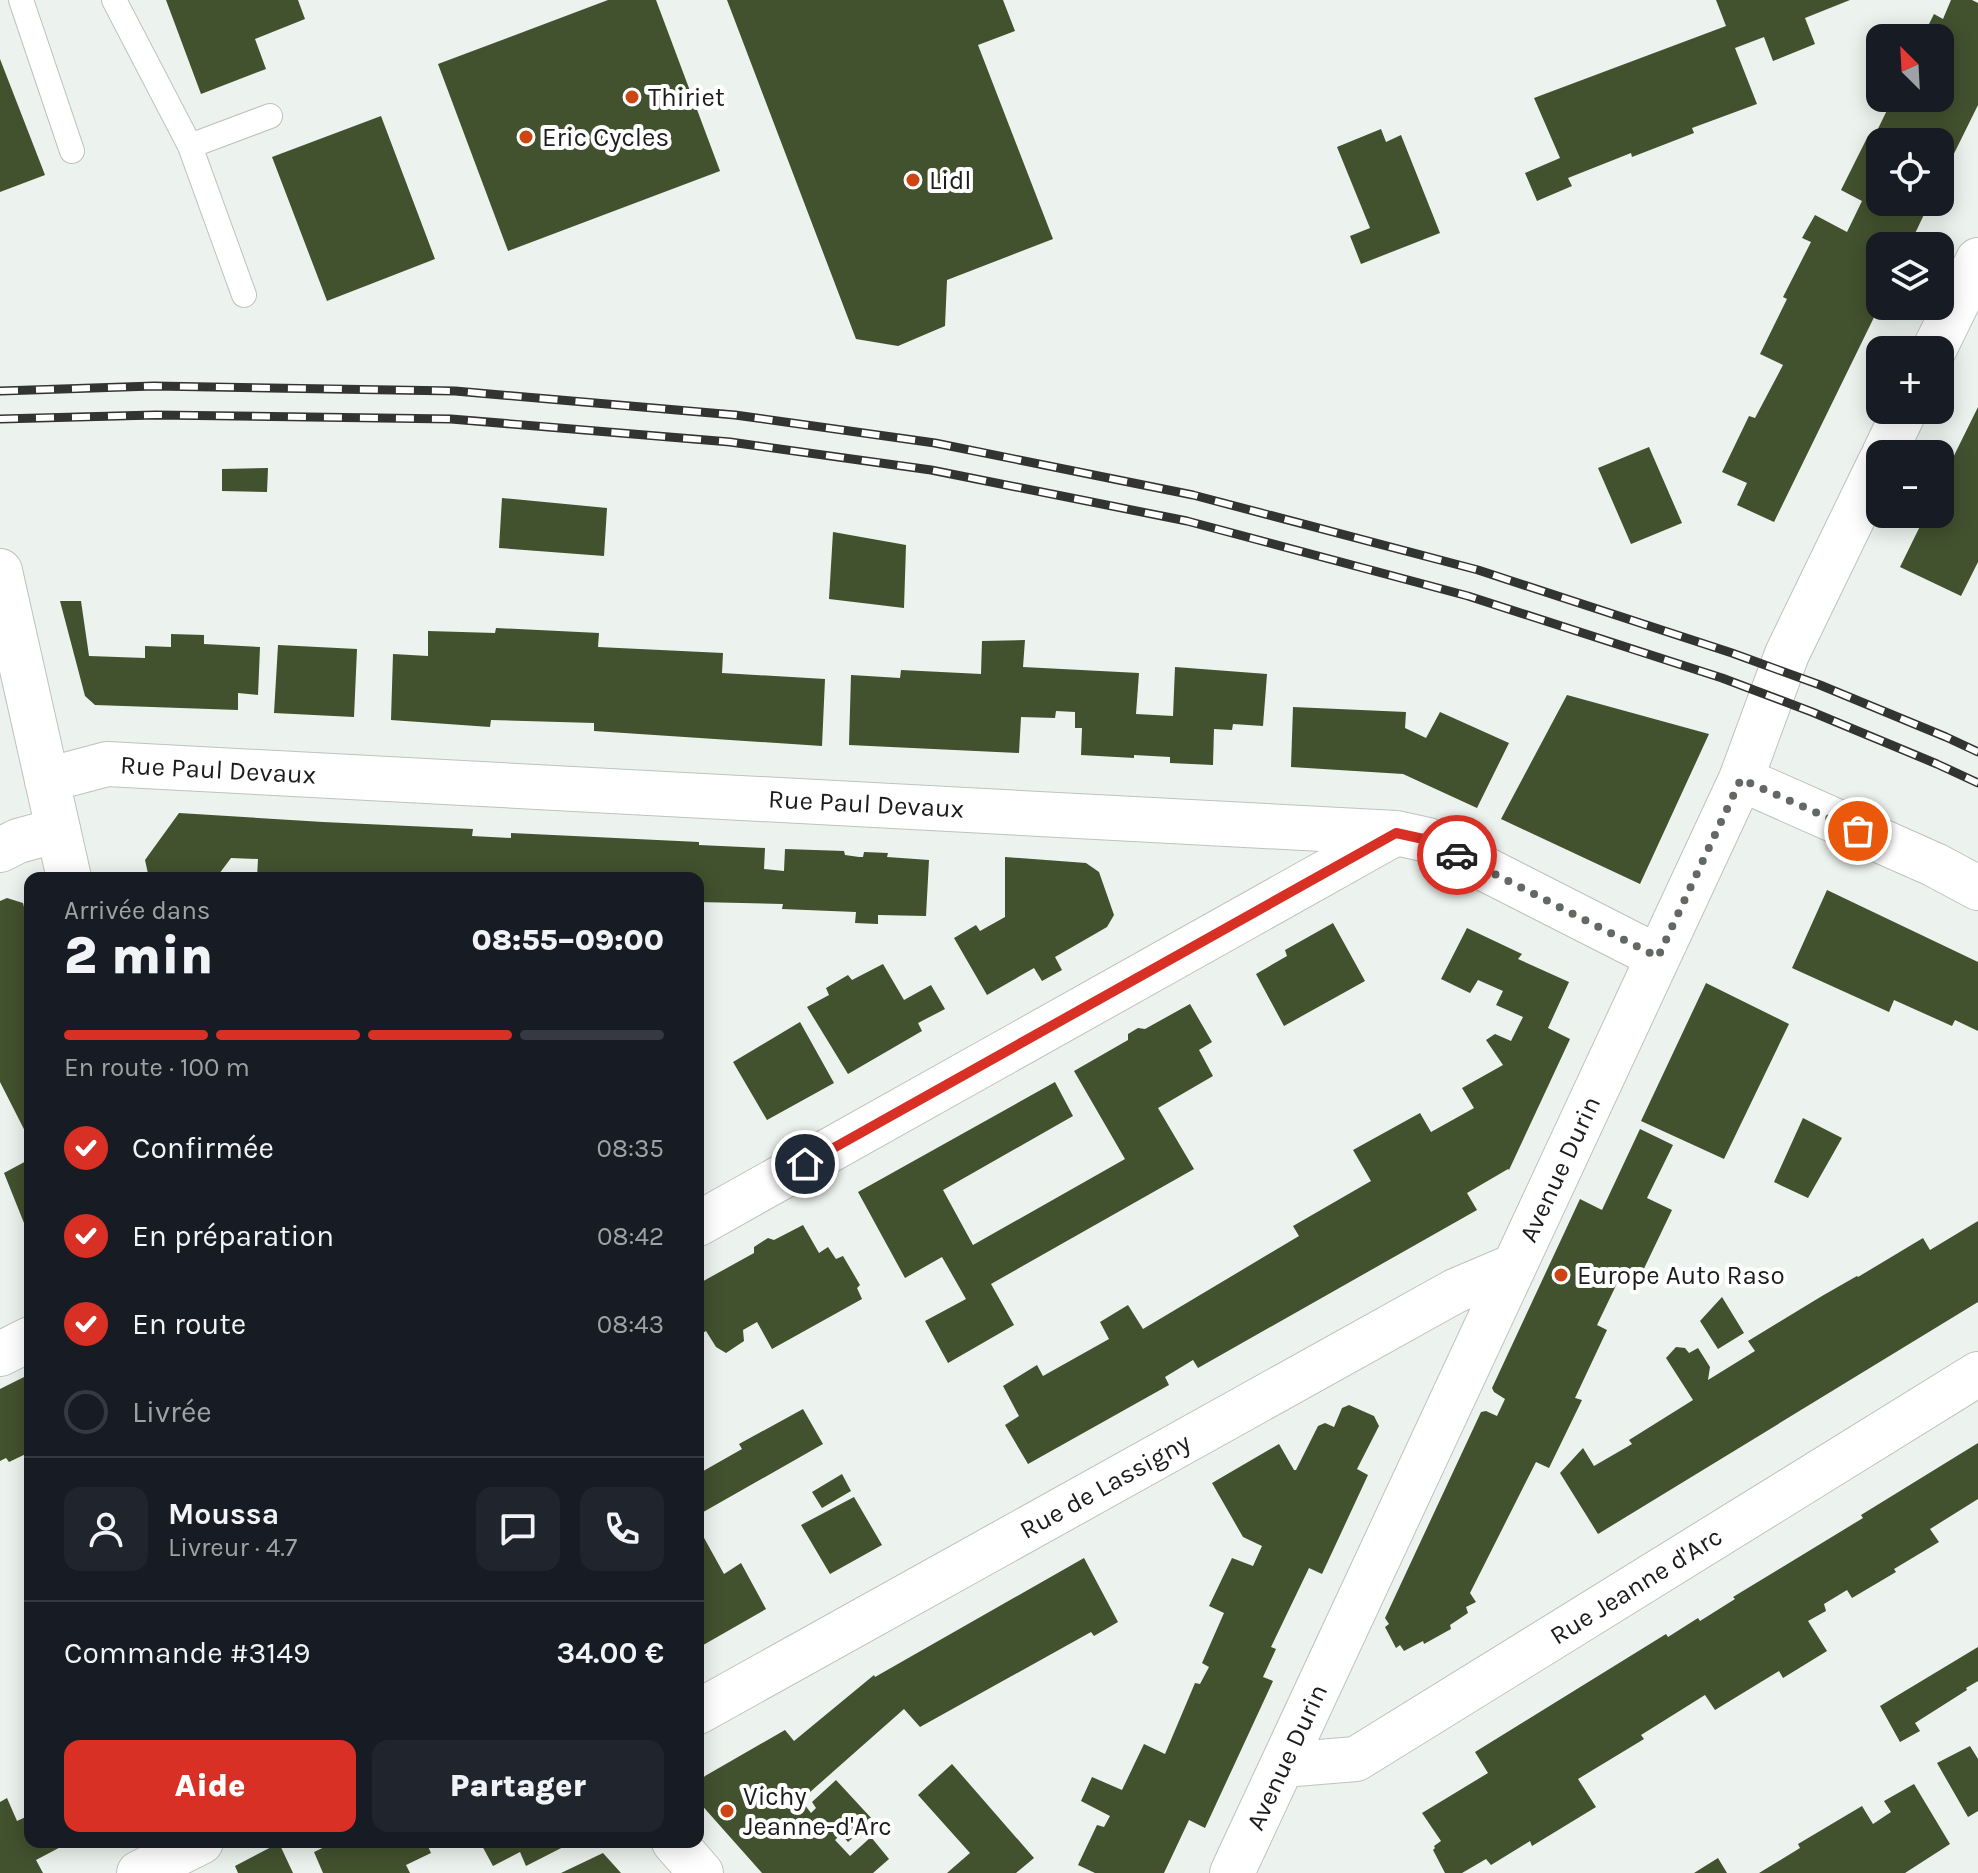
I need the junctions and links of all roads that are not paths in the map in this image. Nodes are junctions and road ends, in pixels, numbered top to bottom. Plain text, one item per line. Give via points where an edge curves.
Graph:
1 (21, 0) edge
2 (114, 0) edge
3 (270, 116) dead end
4 (190, 146) junction
5 (72, 151) dead end
6 (1978, 260) edge
7 (244, 295) dead end
8 (1941, 336) edge
9 (1866, 491) edge
10 (0, 571) edge
11 (7, 637) edge
12 (1741, 779) junction
13 (47, 780) junction
14 (58, 830) junction
15 (1396, 833) junction
16 (0, 850) edge
17 (68, 872) edge
18 (1978, 888) edge
19 (1658, 957) junction
20 (704, 1221) edge
21 (1514, 1266) junction
22 (24, 1342) edge
23 (0, 1354) edge
24 (1978, 1374) edge
25 (704, 1709) edge
26 (1283, 1765) junction
27 (189, 1848) edge
28 (679, 1848) edge
29 (139, 1873) edge
30 (701, 1873) edge
31 (1232, 1873) edge

1 - 5 lane
2 - 4 lane
3 - 4 lane
4 - 7 lane
6 - 8 street
9 - 12 street, Avenue Durin via 1787,654
10 - 11 street
11 - 13 street
12 - 18 street
12 - 19 street, Avenue Durin
13 - 14 street
13 - 15 street, Rue Paul Devaux via 107,764
14 - 16 street
14 - 17 street
15 - 19 street, Rue Paul Devaux via 1428,840
15 - 20 street
19 - 21 street, Avenue Durin
21 - 25 street, Rue de Lassigny via 1455,1291
21 - 26 street, Avenue Durin
22 - 23 street
24 - 26 street, Rue Jeanne d'Arc via 1356,1759
26 - 31 street, Avenue Durin
27 - 29 street
28 - 30 street

